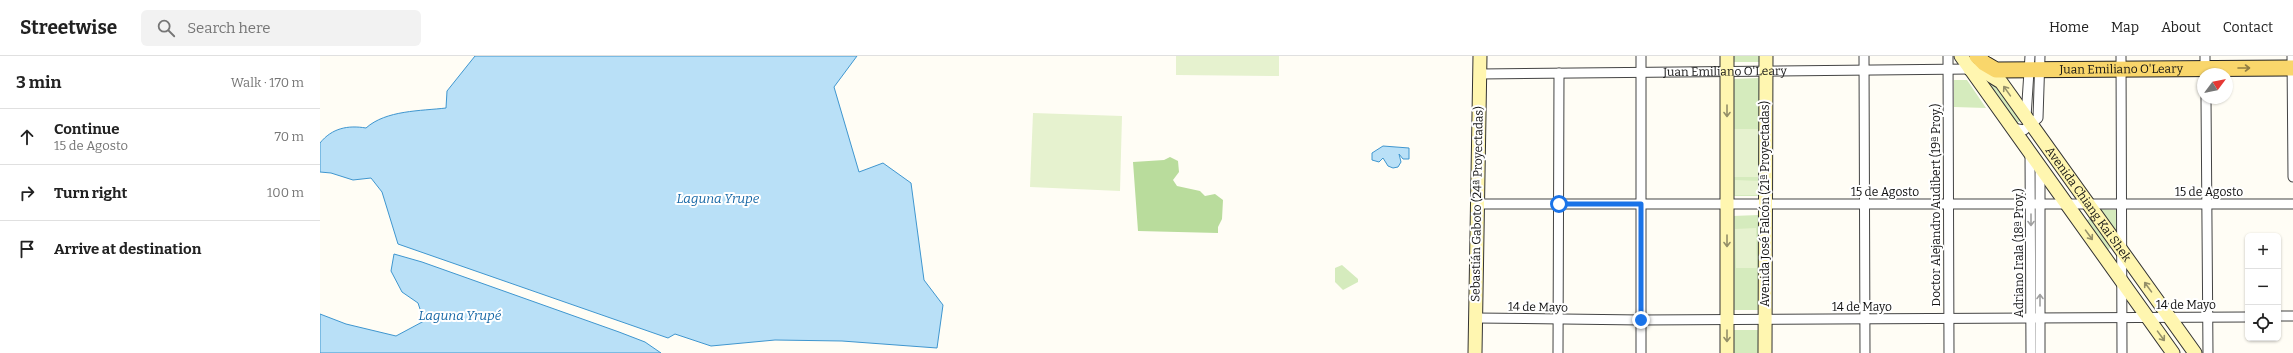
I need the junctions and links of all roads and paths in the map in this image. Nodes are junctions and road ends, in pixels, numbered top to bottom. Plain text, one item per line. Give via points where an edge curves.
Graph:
1 (1480, 56) edge
2 (1641, 56) edge
3 (1727, 56) edge
4 (1766, 56) edge
5 (1864, 56) edge
6 (1948, 56) edge
7 (1961, 56) edge
8 (2292, 56) edge
9 (1975, 61) edge
10 (2035, 62) edge
11 (2121, 62) edge
12 (2205, 66) edge
13 (2293, 68) edge
14 (1864, 70) junction
15 (1948, 70) junction
16 (1766, 71) junction
17 (1641, 72) junction
18 (1727, 72) junction
19 (1560, 73) junction
20 (1480, 74) junction
21 (2206, 104) edge
22 (2029, 121) junction
23 (2012, 128) junction
24 (2030, 153) junction
25 (2040, 167) junction
26 (2293, 177) edge
27 (2087, 203) junction
28 (1477, 204) junction
29 (1559, 204) junction
30 (1641, 204) junction
31 (1727, 204) junction
32 (1765, 204) junction
33 (1865, 204) junction
34 (1948, 204) junction
35 (2035, 204) junction
36 (2066, 204) junction
37 (2207, 204) junction
38 (2293, 204) edge
39 (2122, 205) junction
40 (2122, 250) junction
41 (2122, 281) junction
42 (2281, 316) edge
43 (2293, 316) edge
44 (2207, 317) junction
45 (2245, 317) edge
46 (1476, 318) junction
47 (1949, 318) junction
48 (2035, 318) junction
49 (2122, 318) junction
50 (2148, 318) junction
51 (2170, 318) junction
52 (1726, 319) junction
53 (1765, 319) junction
54 (1865, 319) junction
55 (1558, 320) junction
56 (1641, 320) junction
57 (1476, 353) edge
58 (1558, 353) edge
59 (1641, 353) edge
60 (1726, 353) edge
61 (1765, 353) edge
62 (1865, 353) edge
63 (1949, 353) edge
64 (2031, 353) edge
65 (2040, 353) edge
66 (2122, 353) edge
67 (2173, 353) edge
68 (2195, 353) edge
69 (2208, 353) edge

1 - 20 street, Sebastián Gaboto (24ª Proyectadas)
2 - 17 street
3 - 18 street
4 - 16 street, Avenida José Falcón (21ª Proyectadas)
5 - 14 street
6 - 15 street, Doctor Alejandro Audibert (19ª Proy.)
7 - 9 street, Avenida Chiang Kai Shek
8 - 13 street
9 - 10 main road, Juan Emiliano O'Leary via 1996,70
9 - 15 street, Juan Emiliano O'Leary
22 -> 9 street, Avenida Chiang Kai Shek via 2001,82
9 - 23 street, Avenida Chiang Kai Shek
10 - 11 main road, Juan Emiliano O'Leary
10 - 22 street
11 - 12 main road, Juan Emiliano O'Leary
11 - 39 street
12 -> 13 main road, Juan Emiliano O'Leary
13 - 26 street
14 - 15 street, Juan Emiliano O'Leary
14 - 16 street, Juan Emiliano O'Leary
14 - 33 street
15 - 34 street, Doctor Alejandro Audibert (19ª Proy.)
16 - 18 street, Juan Emiliano O'Leary
16 - 32 street, Avenida José Falcón (21ª Proyectadas)
17 - 18 street, Juan Emiliano O'Leary
17 - 19 street, Juan Emiliano O'Leary
17 - 30 street
18 -> 31 street
19 - 20 street, Juan Emiliano O'Leary
19 - 29 street
20 - 28 street, Sebastián Gaboto (24ª Proyectadas)
21 - 37 street
22 - 23 street via 2020,130
22 - 27 street, Avenida Chiang Kai Shek
23 - 24 street, Avenida Chiang Kai Shek
24 - 25 street, Avenida Chiang Kai Shek
24 - 35 street, Adriano Irala (18ª Proy.)
25 - 35 street, Adriano Irala (18ª Proy.)
25 - 36 street, Avenida Chiang Kai Shek
27 - 36 street, 15 de Agosto
27 - 39 street, 15 de Agosto
27 - 40 street, Avenida Chiang Kai Shek
28 - 29 street, 15 de Agosto
28 - 46 street, Sebastián Gaboto (24ª Proyectadas)
29 - 30 street, 15 de Agosto
29 - 55 street
30 - 31 street, 15 de Agosto
30 - 56 street
31 - 32 street, 15 de Agosto
31 -> 52 street
32 - 33 street, 15 de Agosto
32 - 53 street, Avenida José Falcón (21ª Proyectadas)
33 - 34 street, 15 de Agosto
33 - 54 street
34 - 35 street, 15 de Agosto
34 - 47 street, Doctor Alejandro Audibert (19ª Proy.)
35 - 36 street, 15 de Agosto
35 - 48 street, Adriano Irala (18ª Proy.)
36 -> 41 street, Avenida Chiang Kai Shek
37 - 38 street, 15 de Agosto
37 - 39 street, 15 de Agosto
37 - 44 street
39 - 40 street
40 - 41 street
51 -> 40 street, Avenida Chiang Kai Shek
41 - 49 street
41 - 50 street, Avenida Chiang Kai Shek
42 - 43 street
44 - 45 street, 14 de Mayo
44 - 51 street, 14 de Mayo
44 - 69 street
46 - 55 street, 14 de Mayo
46 - 57 street, Sebastián Gaboto (24ª Proyectadas)
47 - 48 street, 14 de Mayo
47 - 54 street, 14 de Mayo
47 - 63 street, Doctor Alejandro Audibert (19ª Proy.)
48 - 49 street, 14 de Mayo
48 - 64 street, Adriano Irala (18ª Proy.)
48 - 65 street, Adriano Irala (18ª Proy.)
49 - 50 street, 14 de Mayo
49 - 66 street
50 - 51 street, 14 de Mayo
50 -> 67 street, Avenida Chiang Kai Shek
51 - 68 street, Avenida Chiang Kai Shek
52 - 53 street, 14 de Mayo
52 - 56 street, 14 de Mayo
52 -> 60 street
53 - 54 street, 14 de Mayo
53 - 61 street, Avenida José Falcón (21ª Proyectadas)
54 - 62 street
55 - 56 street, 14 de Mayo
55 - 58 street
56 - 59 street

